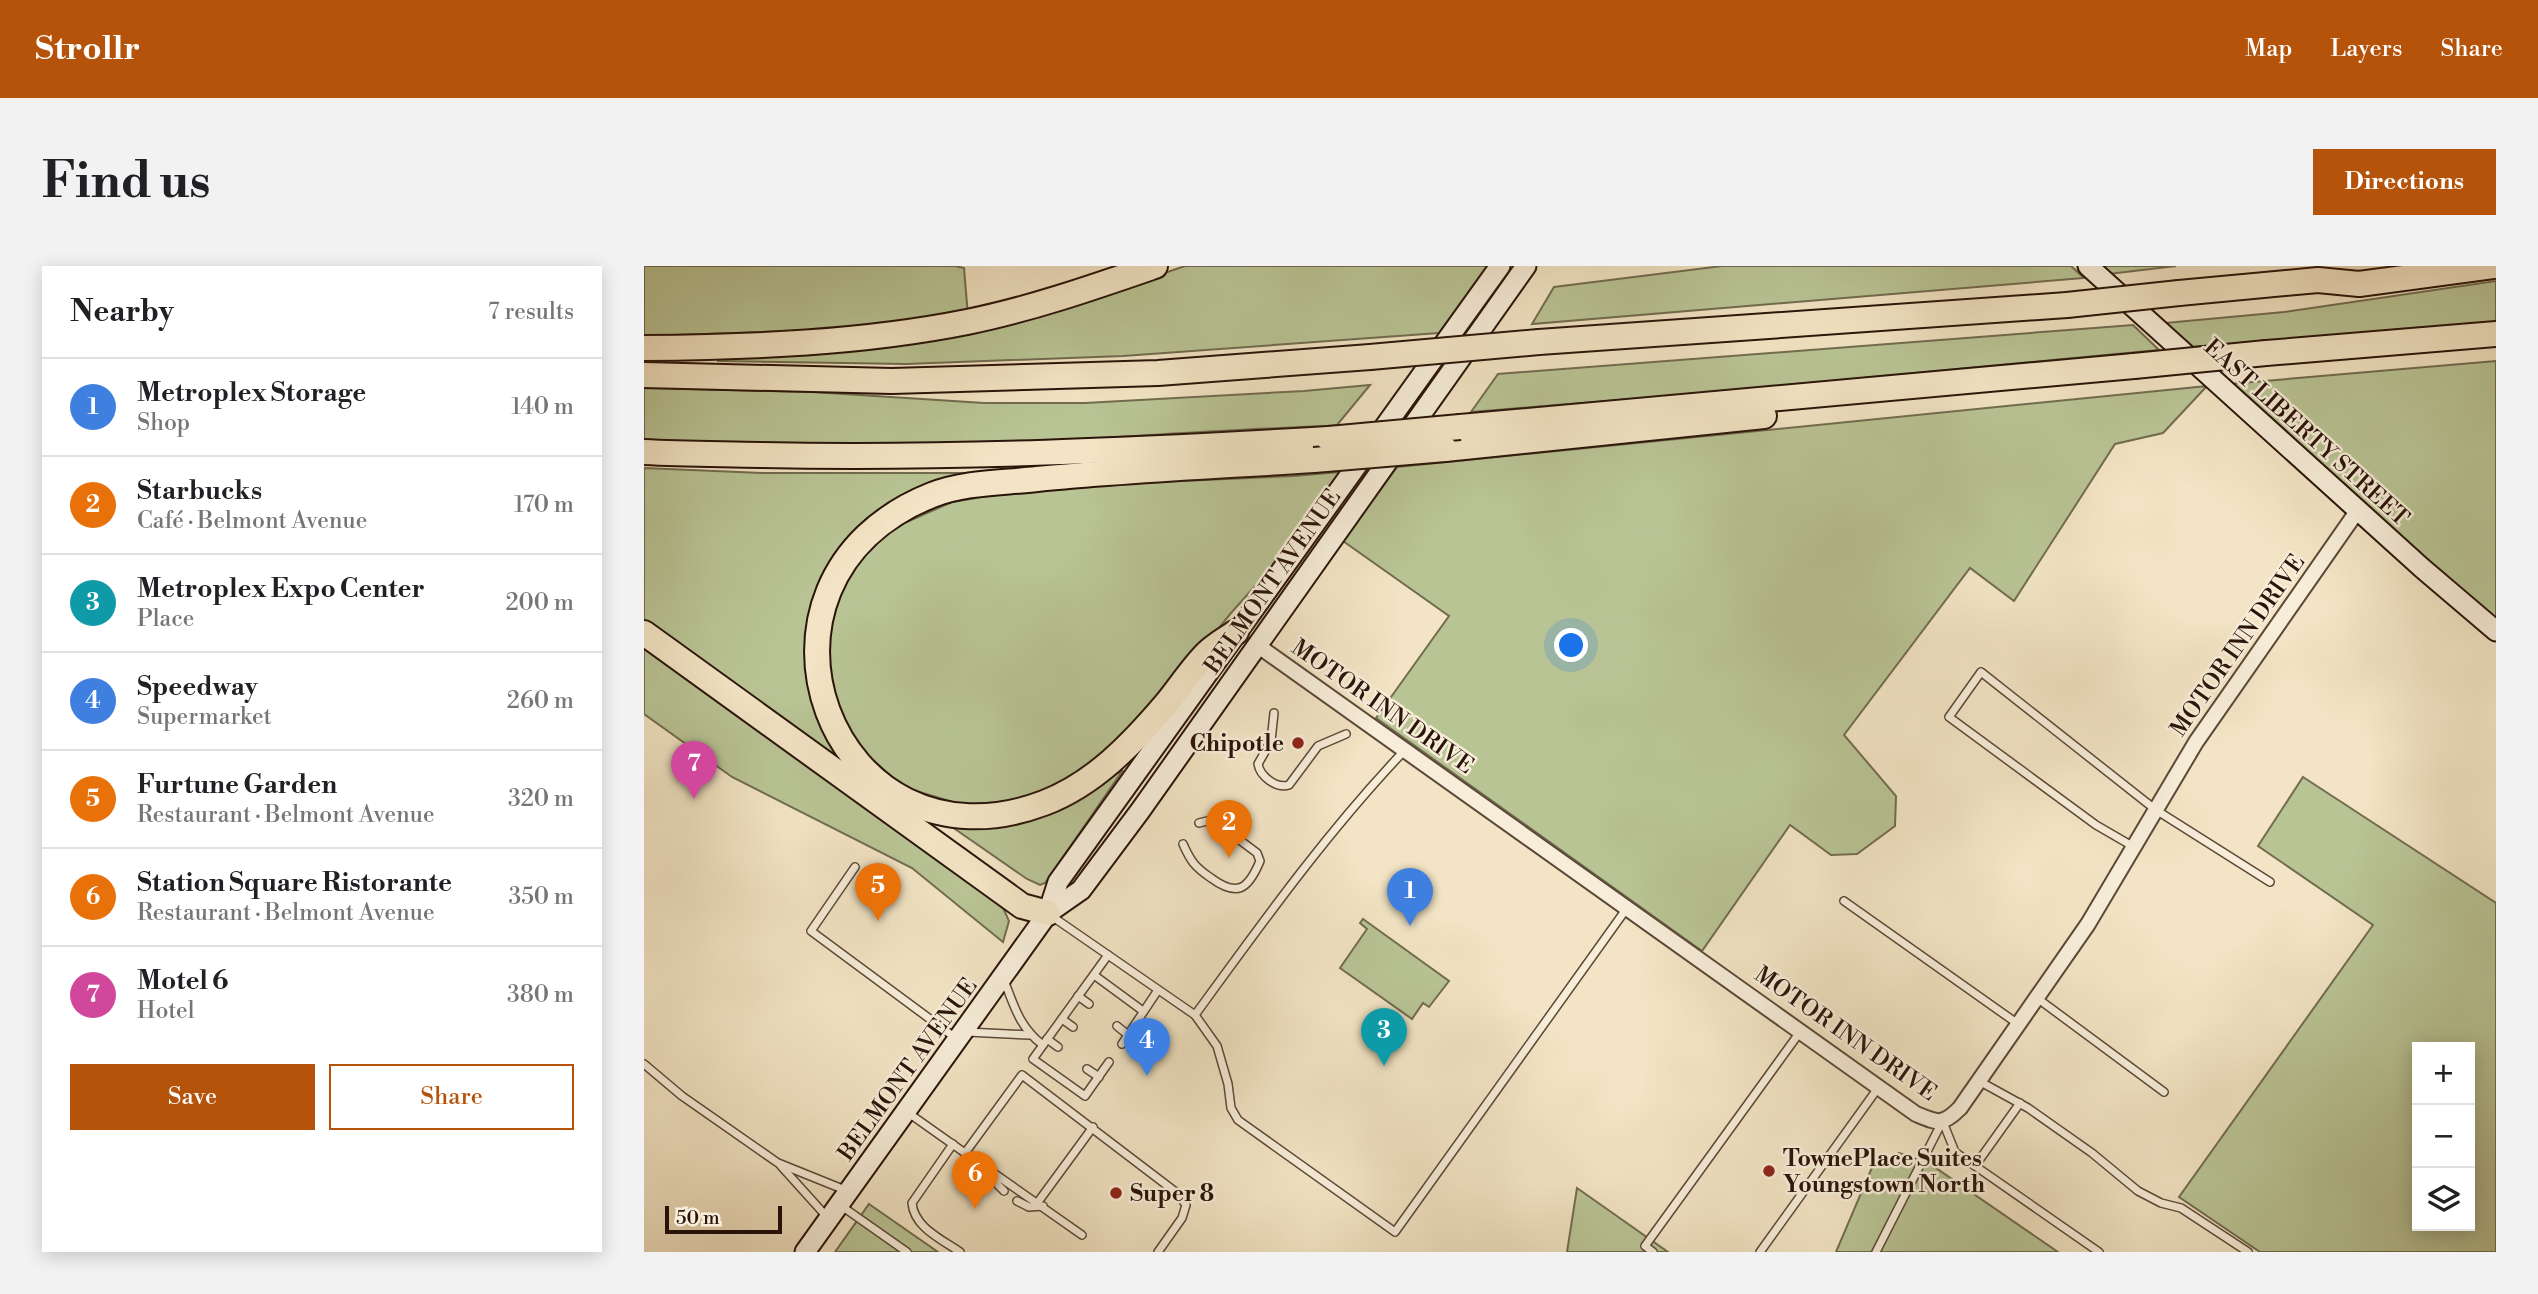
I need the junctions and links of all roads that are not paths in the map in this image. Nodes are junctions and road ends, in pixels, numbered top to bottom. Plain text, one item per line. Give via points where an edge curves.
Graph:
1 (1155, 266) edge
2 (1500, 266) edge
3 (1526, 266) edge
4 (2088, 266) edge
5 (2362, 266) edge
6 (2493, 266) edge
7 (2318, 280) junction
8 (2496, 334) edge
9 (644, 348) edge
10 (2335, 348) junction
11 (2496, 349) edge
12 (2066, 372) junction
13 (644, 375) edge
14 (644, 452) edge
15 (2358, 510) junction
16 (2496, 631) edge
17 (1236, 632) junction
18 (644, 633) edge
19 (1257, 645) junction
20 (1274, 713) dead end
21 (1346, 734) dead end
22 (1405, 750) junction
23 (889, 792) junction
24 (2155, 810) junction
25 (1199, 823) dead end
26 (1183, 844) dead end
27 (2135, 848) junction
28 (855, 867) dead end
29 (2270, 883) dead end
30 (1844, 901) dead end
31 (1627, 907) junction
32 (1048, 913) junction
33 (1108, 955) junction
34 (1094, 975) junction
35 (1003, 976) junction
36 (1158, 990) junction
37 (1078, 996) junction
38 (2037, 998) junction
39 (1089, 1004) dead end
40 (1143, 1011) junction
41 (1195, 1015) junction
42 (1062, 1019) junction
43 (2019, 1024) junction
44 (1117, 1026) dead end
45 (1073, 1027) dead end
46 (1801, 1031) junction
47 (1029, 1035) junction
48 (1128, 1035) junction
49 (960, 1036) junction
50 (1045, 1042) junction
51 (1122, 1044) dead end
52 (1058, 1047) dead end
53 (1109, 1062) dead end
54 (644, 1064) edge
55 (1087, 1069) dead end
56 (1099, 1077) junction
57 (1979, 1081) junction
58 (1878, 1087) junction
59 (2164, 1092) dead end
60 (2020, 1103) junction
61 (906, 1112) junction
62 (1942, 1122) junction
63 (1093, 1127) junction
64 (953, 1144) junction
65 (965, 1153) junction
66 (778, 1163) junction
67 (1975, 1166) junction
68 (994, 1172) junction
69 (1004, 1191) dead end
70 (1017, 1201) dead end
71 (1040, 1204) junction
72 (839, 1205) junction
73 (1082, 1235) dead end
74 (805, 1252) edge
75 (907, 1252) edge
76 (960, 1252) edge
77 (1158, 1252) edge
78 (1653, 1252) edge
79 (1760, 1252) edge
80 (1876, 1252) edge
81 (2099, 1252) edge
82 (2248, 1252) edge

1 - 9 highway via 1021,309 927,329 766,345
2 - 17 main road, BELMONT AVENUE
3 - 19 main road, BELMONT AVENUE
4 - 15 main road, EAST LIBERTY STREET
5 - 7 highway
6 - 7 highway via 2359,284
7 - 13 highway, bridge via 2067,304 1158,373 932,380
8 - 10 highway
10 - 11 highway via 2401,356
10 - 12 highway, bridge
12 - 14 highway, bridge via 1329,439 959,456
12 - 23 highway, bridge via 1994,392 1445,449 956,487 912,504 865,539 831,583 818,623 818,676 830,719 850,752
15 - 16 main road, EAST LIBERTY STREET
15 - 24 street, MOTOR INN DRIVE via 2196,742
17 - 23 highway via 1207,652 1134,740 1097,774 1044,803 989,817 965,817 929,810
17 - 32 main road, BELMONT AVENUE via 1058,882
18 - 32 highway via 1022,906
19 - 22 street, MOTOR INN DRIVE
19 - 32 main road, BELMONT AVENUE via 1081,890
20 - 21 lane via 1271,741 1258,764 1278,786 1289,785 1318,746
22 - 31 street, MOTOR INN DRIVE
22 - 41 lane via 1291,883
23 - 32 highway via 1030,893
24 - 27 street, MOTOR INN DRIVE
24 - 27 lane via 1981,672 1949,717 2096,825
24 - 29 lane
25 - 26 lane via 1217,822 1260,857 1245,885 1235,890 1223,887 1192,864
27 - 38 street, MOTOR INN DRIVE
28 - 49 lane via 811,931
30 - 43 lane
31 - 41 lane via 1395,1232 1238,1120 1217,1046
31 - 46 street, MOTOR INN DRIVE
32 - 33 lane
32 - 35 main road, BELMONT AVENUE
33 - 34 lane
33 - 36 lane
34 - 37 lane
34 - 40 lane
35 - 47 lane
35 - 49 main road, BELMONT AVENUE
36 - 40 lane
36 - 41 lane
37 - 39 lane
37 - 42 lane
38 - 43 street, MOTOR INN DRIVE
38 - 59 lane
40 - 48 lane
42 - 45 lane
42 - 50 lane
43 - 57 street, MOTOR INN DRIVE
44 - 48 lane
46 - 58 street, MOTOR INN DRIVE
46 - 78 lane via 1644,1246
47 - 49 lane
47 - 50 lane
48 - 51 lane
49 - 61 main road, BELMONT AVENUE
50 - 52 lane
50 - 56 lane via 1033,1059 1085,1096
53 - 56 lane
54 - 66 lane via 681,1096
55 - 56 lane
57 - 60 lane
57 - 62 street, MOTOR INN DRIVE via 1960,1108
58 - 62 street, MOTOR INN DRIVE via 1916,1114
58 - 79 lane
60 - 67 lane
60 - 82 lane via 2138,1191 2181,1208
61 - 64 lane
61 - 72 main road, BELMONT AVENUE
62 - 67 lane via 1955,1152
62 - 80 lane
63 - 65 lane via 1022,1075
63 - 71 lane
63 - 77 lane via 1186,1205
64 - 65 lane
64 - 76 lane via 912,1203 912,1213
65 - 68 lane
66 - 72 lane
66 - 72 lane
67 - 81 lane
68 - 69 lane
68 - 71 lane
70 - 71 lane via 1029,1207
71 - 73 lane
72 - 74 main road, BELMONT AVENUE
72 - 75 lane

